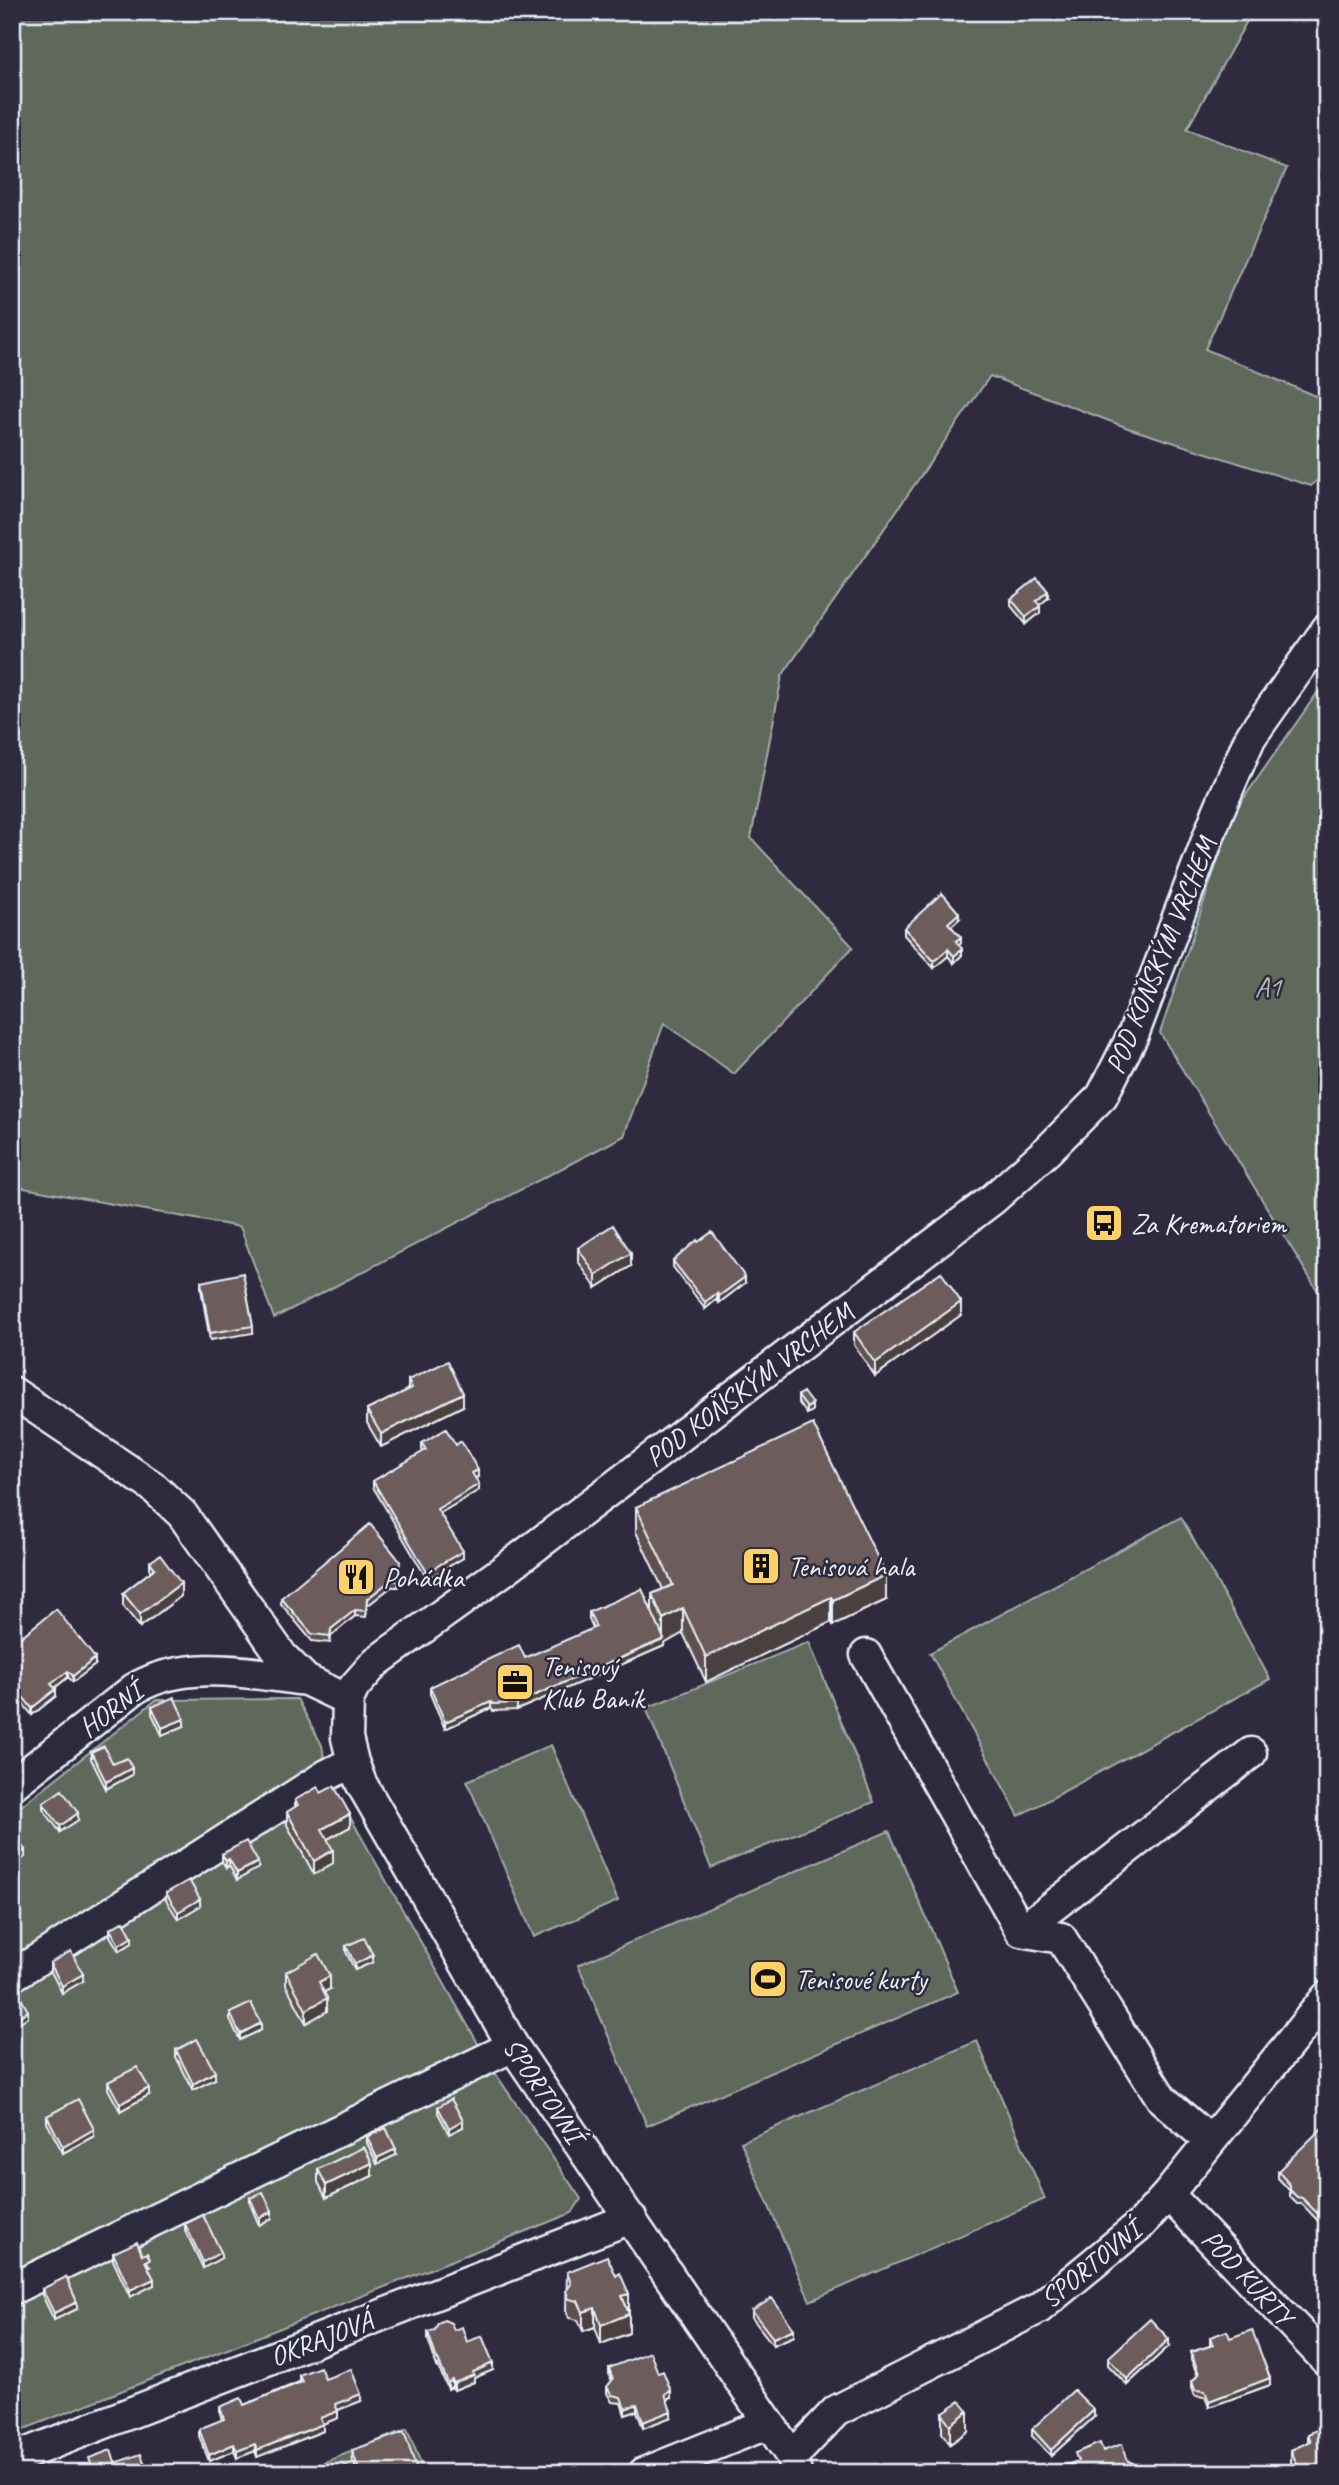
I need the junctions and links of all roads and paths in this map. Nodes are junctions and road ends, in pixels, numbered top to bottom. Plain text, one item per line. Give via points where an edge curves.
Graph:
1 (1327, 629) edge
2 (12, 1392) edge
3 (866, 1655) dead end
4 (306, 1680) junction
5 (348, 1700) junction
6 (1251, 1753) dead end
7 (353, 1762) junction
8 (12, 1785) edge
9 (1021, 1931) junction
10 (12, 1976) edge
11 (1327, 1997) edge
12 (513, 2046) junction
13 (1210, 2141) junction
14 (1168, 2194) junction
15 (631, 2218) junction
16 (12, 2289) edge
17 (1327, 2361) edge
18 (769, 2423) junction
19 (12, 2459) edge
20 (794, 2465) edge
21 (643, 2473) edge

1 - 5 street, POD KOŇSKÝM VRCHEM via 1250,738 1133,1035 1102,1096 993,1199 376,1662
2 - 4 street via 152,1486 182,1514 282,1656
3 - 9 street
4 - 5 street
4 - 8 street, HORNÍ via 215,1671 152,1678
5 - 7 street, SPORTOVNÍ via 346,1722
6 - 9 street
7 - 10 street
7 - 12 street, SPORTOVNÍ
9 - 13 street via 1061,1938 1162,2099
11 - 13 street, SPORTOVNÍ
12 - 15 street, SPORTOVNÍ
12 - 16 street
13 - 14 street, SPORTOVNÍ
14 - 17 street, POD KURTY
14 - 20 street, SPORTOVNÍ via 1141,2224 1039,2308 836,2411
15 - 18 street, SPORTOVNÍ
15 - 19 street, OKRAJOVÁ
18 - 20 street, SPORTOVNÍ
18 - 21 street

